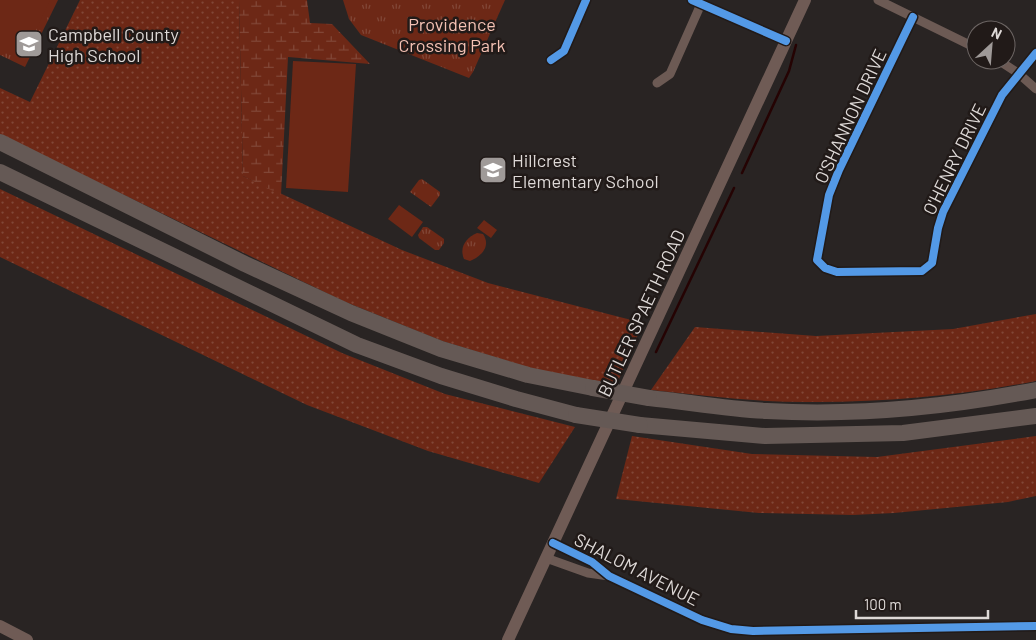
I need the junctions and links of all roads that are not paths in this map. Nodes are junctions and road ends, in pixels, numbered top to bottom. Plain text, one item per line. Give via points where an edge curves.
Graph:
1 (586, 0) edge
2 (806, 0) edge
3 (878, 0) edge
4 (697, 2) edge
5 (914, 17) junction
6 (786, 41) junction
7 (966, 43) edge
8 (1036, 53) edge
9 (551, 60) dead end
10 (1013, 70) edge
11 (1018, 73) junction
12 (657, 83) dead end
13 (1036, 89) edge
14 (0, 142) edge
15 (0, 172) edge
16 (932, 263) joint
17 (1036, 390) edge
18 (1036, 416) edge
19 (554, 543) junction
20 (546, 558) junction
21 (610, 576) junction
22 (0, 626) edge
23 (1036, 626) edge
24 (27, 640) edge
25 (508, 640) edge

1 - 9 street via 564,51
2 - 6 main road, BUTLER SPAETH ROAD
3 - 5 street
4 - 6 street
4 - 12 street via 670,74
5 - 7 street
5 - 16 street, O'SHANNON DRIVE via 832,187 816,260 837,272 922,272
6 - 19 main road, BUTLER SPAETH ROAD
8 - 11 street, O'HENRY DRIVE
10 - 11 street
11 - 13 street
11 - 16 street, O'HENRY DRIVE via 1002,95 943,212
14 - 17 highway, bridge via 351,313 441,349 528,375 649,398 766,411 851,412 977,401
15 - 18 highway, bridge via 357,345 441,376 576,415 640,425 765,436 903,432
19 - 20 main road, BUTLER SPAETH ROAD
19 - 21 street, SHALOM AVENUE via 592,562
20 - 21 street, SHALOM AVENUE via 588,573
20 - 25 main road, BUTLER SPAETH ROAD
21 - 23 street, SHALOM AVENUE via 702,620 753,631
22 - 24 main road

